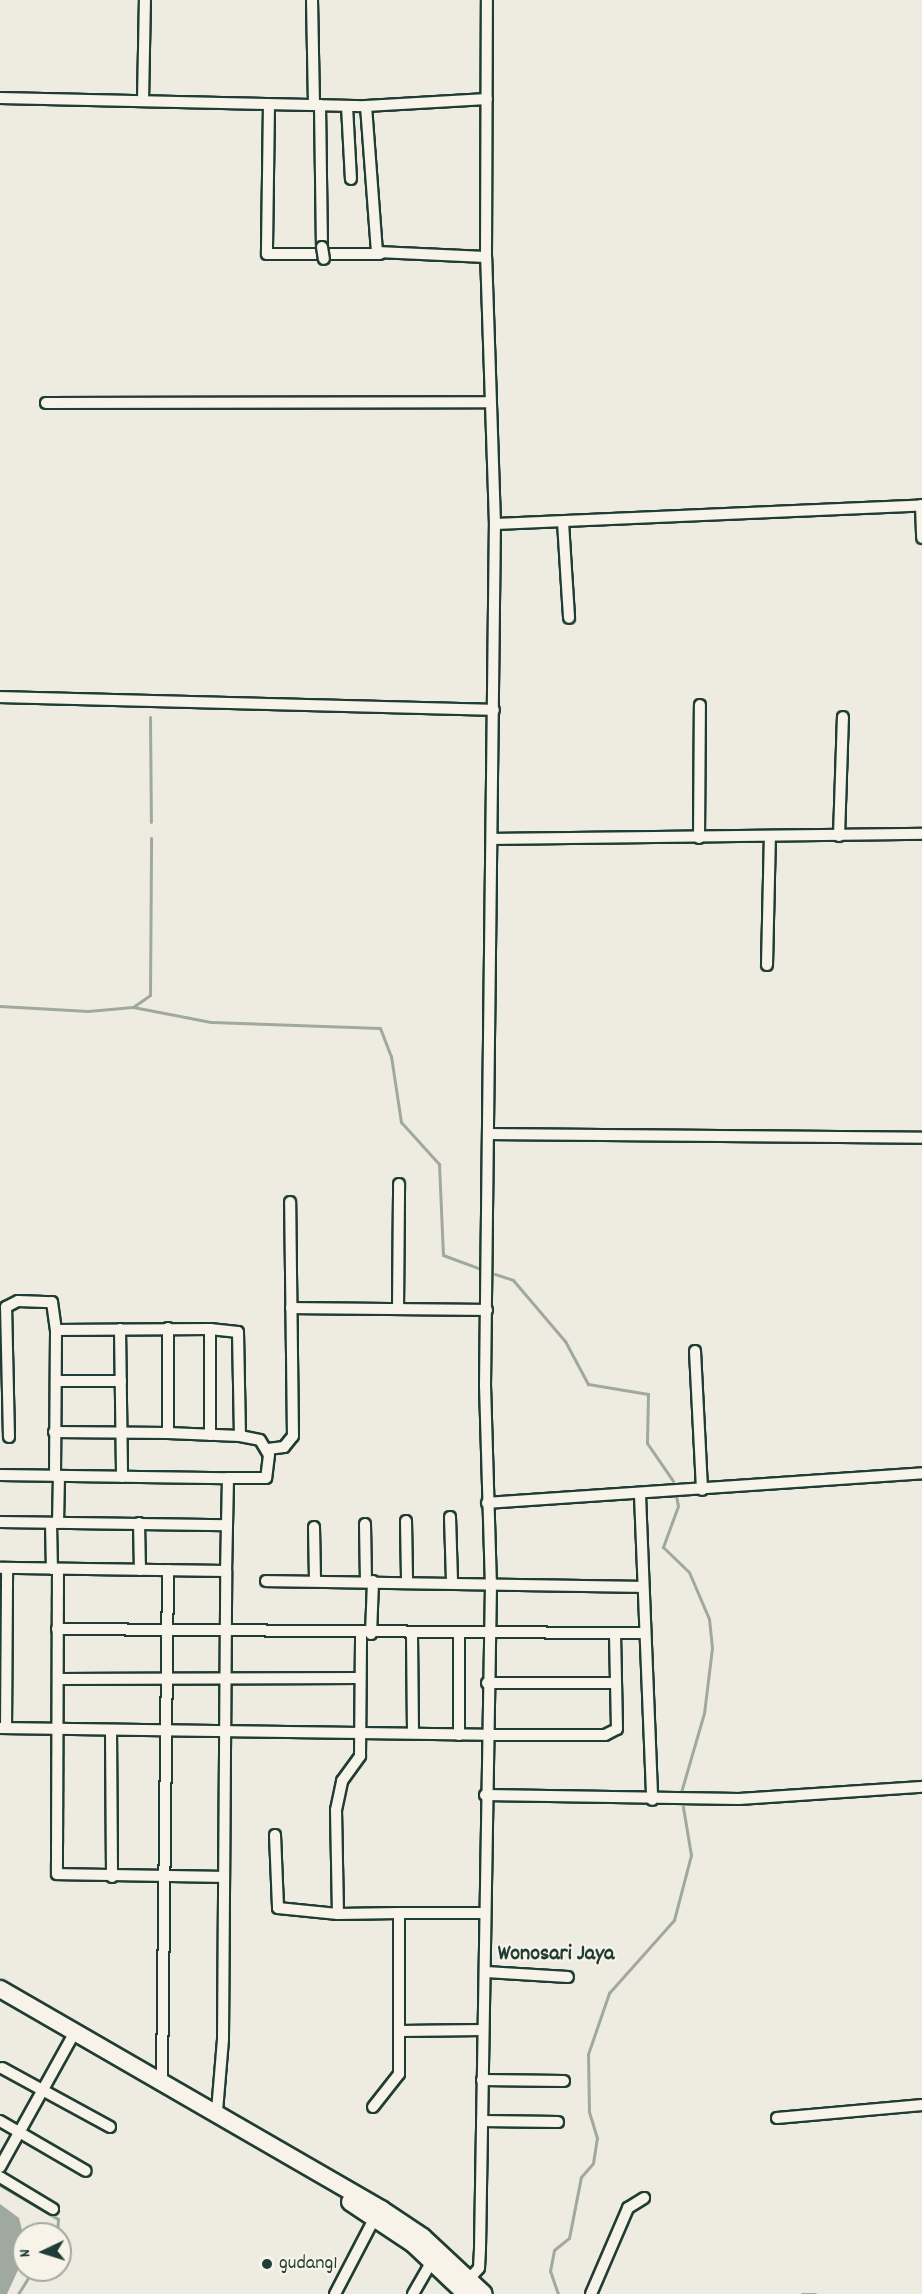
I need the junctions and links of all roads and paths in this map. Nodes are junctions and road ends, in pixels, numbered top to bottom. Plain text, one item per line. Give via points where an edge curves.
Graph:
1 (145, 0) edge
2 (312, 0) edge
3 (487, 0) edge
4 (0, 98) edge
5 (487, 99) junction
6 (142, 101) junction
7 (269, 104) junction
8 (317, 105) junction
9 (347, 106) junction
10 (366, 106) junction
11 (351, 179) dead end
12 (323, 253) dead end
13 (380, 254) junction
14 (486, 256) junction
15 (490, 402) junction
16 (46, 403) dead end
17 (921, 505) edge
18 (563, 522) junction
19 (495, 524) junction
20 (922, 538) edge
21 (570, 618) dead end
22 (0, 697) edge
23 (700, 705) dead end
24 (494, 710) junction
25 (843, 717) dead end
26 (922, 834) edge
27 (839, 836) junction
28 (770, 837) junction
29 (699, 838) junction
30 (492, 839) junction
31 (767, 965) dead end
32 (490, 1134) junction
33 (922, 1138) edge
34 (399, 1184) dead end
35 (290, 1202) dead end
36 (291, 1308) junction
37 (398, 1310) junction
38 (487, 1310) junction
39 (168, 1328) junction
40 (120, 1329) junction
41 (210, 1329) junction
42 (56, 1330) junction
43 (695, 1351) dead end
44 (56, 1381) junction
45 (121, 1381) junction
46 (54, 1432) junction
47 (123, 1432) junction
48 (168, 1433) junction
49 (210, 1435) junction
50 (240, 1436) junction
51 (9, 1437) dead end
52 (268, 1449) junction
53 (922, 1473) edge
54 (0, 1475) edge
55 (57, 1476) junction
56 (122, 1477) junction
57 (228, 1478) junction
58 (702, 1490) junction
59 (640, 1495) junction
60 (487, 1503) junction
61 (450, 1517) dead end
62 (406, 1521) dead end
63 (0, 1522) edge
64 (55, 1523) junction
65 (139, 1523) junction
66 (365, 1524) dead end
67 (227, 1525) junction
68 (314, 1527) dead end
69 (3, 1568) edge
70 (55, 1569) junction
71 (140, 1570) junction
72 (168, 1570) junction
73 (226, 1571) junction
74 (266, 1581) dead end
75 (315, 1581) junction
76 (370, 1581) junction
77 (407, 1581) junction
78 (452, 1581) junction
79 (492, 1587) junction
80 (643, 1587) junction
81 (57, 1629) junction
82 (168, 1630) junction
83 (227, 1631) junction
84 (366, 1632) junction
85 (615, 1633) junction
86 (645, 1633) junction
87 (412, 1635) junction
88 (459, 1636) junction
89 (489, 1636) junction
90 (360, 1678) junction
91 (58, 1679) junction
92 (167, 1681) junction
93 (226, 1682) junction
94 (487, 1683) junction
95 (616, 1683) junction
96 (3, 1728) edge
97 (57, 1730) junction
98 (111, 1730) junction
99 (167, 1730) junction
100 (359, 1732) junction
101 (413, 1733) junction
102 (225, 1734) junction
103 (459, 1735) junction
104 (486, 1736) junction
105 (922, 1787) edge
106 (485, 1795) junction
107 (652, 1800) junction
108 (275, 1835) dead end
109 (112, 1877) junction
110 (167, 1877) junction
111 (223, 1877) junction
112 (399, 1912) junction
113 (485, 1913) junction
114 (338, 1914) junction
115 (486, 1972) junction
116 (568, 1977) dead end
117 (0, 1989) edge
118 (0, 2000) edge
119 (483, 2030) junction
120 (400, 2031) junction
121 (71, 2039) junction
122 (2, 2068) dead end
123 (162, 2079) junction
124 (482, 2080) junction
125 (564, 2081) dead end
126 (44, 2090) junction
127 (922, 2105) edge
128 (373, 2107) dead end
129 (217, 2111) junction
130 (777, 2118) dead end
131 (0, 2121) edge
132 (482, 2121) junction
133 (558, 2122) dead end
134 (111, 2127) dead end
135 (19, 2132) junction
136 (0, 2167) edge
137 (86, 2171) dead end
138 (0, 2177) edge
139 (644, 2198) dead end
140 (53, 2209) dead end
141 (374, 2219) junction
142 (432, 2262) junction
143 (468, 2286) edge
144 (335, 2294) edge
145 (413, 2294) edge
146 (484, 2294) edge
147 (591, 2294) edge

1 - 6 street
2 - 8 street
3 - 5 street
4 - 6 street
5 - 10 street
5 - 14 street
6 - 7 street
7 - 8 street
7 - 13 street via 267,254
8 - 9 street
8 - 12 street
9 - 10 street
9 - 11 street
10 - 13 street
13 - 14 street
14 - 15 street
15 - 16 street
15 - 19 street
17 - 18 street
17 - 20 street
18 - 19 street
18 - 21 street
19 - 24 street
22 - 24 street
23 - 29 street
24 - 30 street
25 - 27 street
26 - 27 street
27 - 28 street
28 - 29 street
28 - 31 street
29 - 30 street
30 - 32 street
32 - 33 street
32 - 38 street
34 - 37 street
35 - 36 street
36 - 37 street
36 - 52 street via 293,1436 284,1447
37 - 38 street
38 - 60 street
39 - 40 street
39 - 41 street
39 - 48 street
40 - 42 street
40 - 45 street
41 - 49 street
41 - 50 street via 239,1334
42 - 44 street
42 - 51 street via 52,1302 18,1300 6,1307
43 - 58 street
44 - 45 street
44 - 46 street
45 - 47 street
46 - 47 street
46 - 55 street
47 - 48 street
47 - 56 street
48 - 49 street
49 - 50 street
50 - 52 street via 256,1438
52 - 57 street via 266,1478
53 - 58 street
54 - 55 street
55 - 56 street
55 - 64 street
56 - 57 street
57 - 67 street
58 - 59 street
59 - 60 street
59 - 80 street
60 - 79 street
61 - 78 street
62 - 77 street
63 - 64 street
64 - 65 street
64 - 70 street
65 - 67 street
65 - 71 street
66 - 76 street
67 - 73 street
68 - 75 street
69 - 70 street
69 - 96 street
70 - 71 street
70 - 81 street
71 - 72 street
72 - 73 street
72 - 82 street
73 - 83 street
74 - 75 street
75 - 76 street
76 - 77 street
76 - 84 street
77 - 78 street
78 - 79 street
79 - 80 street
79 - 89 street
80 - 86 street
81 - 82 street
81 - 91 street
82 - 83 street
82 - 92 street
83 - 84 street
83 - 93 street
84 - 87 street
84 - 90 street
85 - 86 street
85 - 89 street
85 - 95 street
86 - 107 street
87 - 88 street
87 - 101 street
88 - 89 street
88 - 103 street
89 - 94 street
90 - 93 street
90 - 100 street
91 - 92 street
91 - 97 street
92 - 93 street
92 - 99 street
93 - 102 street
94 - 95 street
94 - 104 street
95 - 104 street via 615,1733
96 - 97 street
97 - 98 street
97 - 109 street via 57,1874
98 - 99 street
98 - 109 street
99 - 102 street
99 - 110 street
100 - 101 street
100 - 102 street
100 - 114 street via 360,1755 342,1781 336,1810
101 - 103 street
102 - 111 street
103 - 104 street
104 - 106 street
105 - 107 street
106 - 107 street
106 - 113 street
108 - 114 street via 278,1908
109 - 110 street
110 - 111 street
110 - 123 street
111 - 129 street via 223,2039
112 - 113 street
112 - 114 street
112 - 120 street
113 - 115 street
115 - 116 street
115 - 119 street
117 - 123 highway
118 - 121 highway
119 - 120 street
119 - 124 street
120 - 128 street via 396,2084
121 - 126 street
121 - 141 highway
122 - 126 street
123 - 129 highway
124 - 125 street
124 - 132 street
126 - 134 street
126 - 135 street
127 - 130 street
129 - 143 highway via 401,2222
131 - 135 street
132 - 133 street
132 - 143 street via 480,2258
135 - 136 street
135 - 137 street
138 - 140 street
139 - 147 street via 628,2208
141 - 142 highway
141 - 144 street
142 - 143 highway
142 - 145 street
143 - 146 highway

